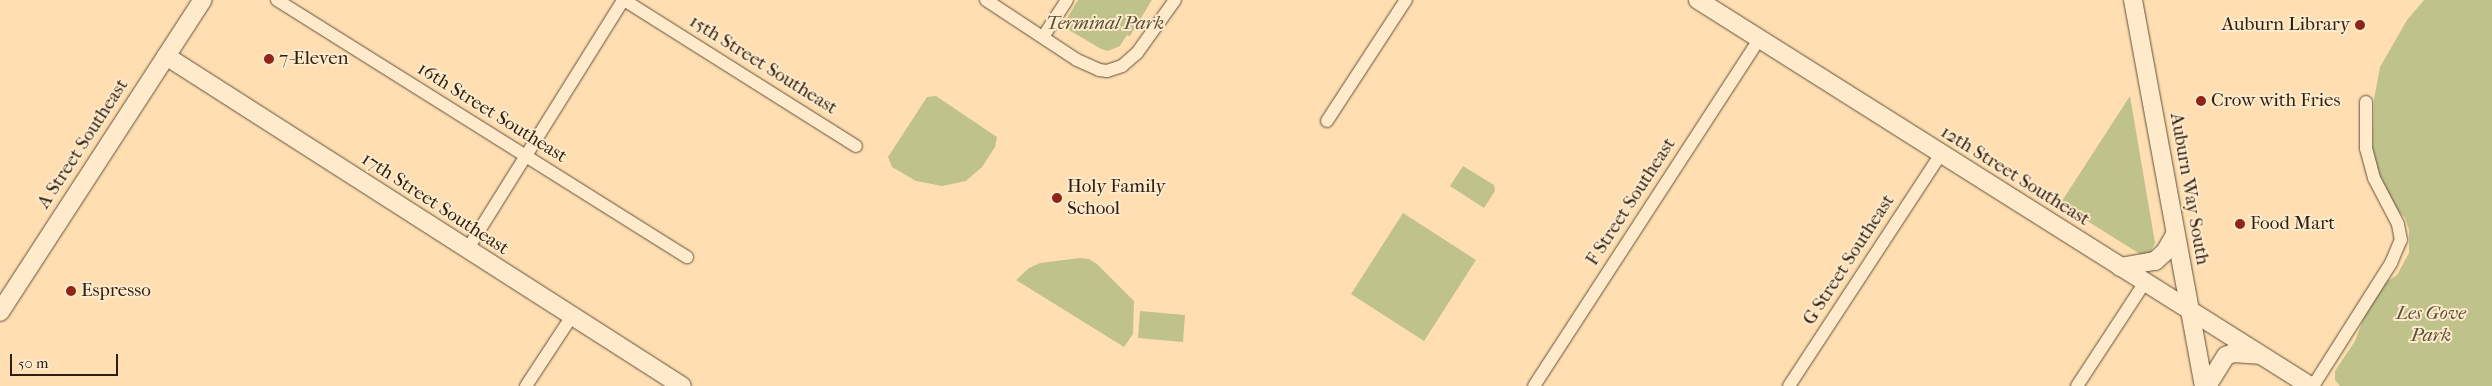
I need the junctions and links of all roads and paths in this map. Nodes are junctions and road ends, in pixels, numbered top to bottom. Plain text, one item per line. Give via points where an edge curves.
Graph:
1 (203, 0) edge
2 (277, 0) edge
3 (624, 0) edge
4 (986, 0) edge
5 (1067, 0) edge
6 (1175, 0) edge
7 (1406, 0) edge
8 (1698, 0) edge
9 (2133, 0) edge
10 (1043, 37) junction
11 (1759, 39) junction
12 (166, 56) junction
13 (2366, 102) dead end
14 (1327, 121) dead end
15 (856, 146) dead end
16 (1941, 154) junction
17 (524, 155) junction
18 (2175, 235) junction
19 (467, 250) junction
20 (687, 257) dead end
21 (2120, 267) junction
22 (2144, 282) junction
23 (2189, 310) junction
24 (0, 312) edge
25 (572, 316) junction
26 (2263, 356) junction
27 (526, 386) edge
28 (682, 386) edge
29 (1534, 386) edge
30 (1789, 386) edge
31 (2077, 386) edge
32 (2205, 386) edge
33 (2312, 386) edge

1 - 12 street, A Street Southeast
2 - 17 street, 16th Street Southeast
3 - 15 street, 15th Street Southeast
3 - 17 street
4 - 10 street
5 - 10 street
6 - 10 street via 1144,44 1115,70 1099,70 1077,60
7 - 14 street
8 - 11 street, 12th Street Southeast
9 - 18 street, Auburn Way South
11 - 16 street, 12th Street Southeast
11 - 29 street, F Street Southeast
12 - 19 street, 17th Street Southeast
12 - 24 street, A Street Southeast
13 - 33 street via 2366,149 2374,178 2400,230 2400,246
16 - 21 street, 12th Street Southeast
16 - 30 street, G Street Southeast
17 - 19 street
17 - 20 street, 16th Street Southeast
18 - 21 street via 2155,261
18 - 23 street, Auburn Way South
19 - 25 street, 17th Street Southeast
21 - 22 street, 12th Street Southeast
22 - 23 street, 12th Street Southeast
22 - 31 street
23 - 26 street, 12th Street Southeast
23 - 32 street, Auburn Way South
25 - 27 street
25 - 28 street, 17th Street Southeast
26 - 32 street via 2244,353 2226,356
26 - 33 street, 12th Street Southeast

